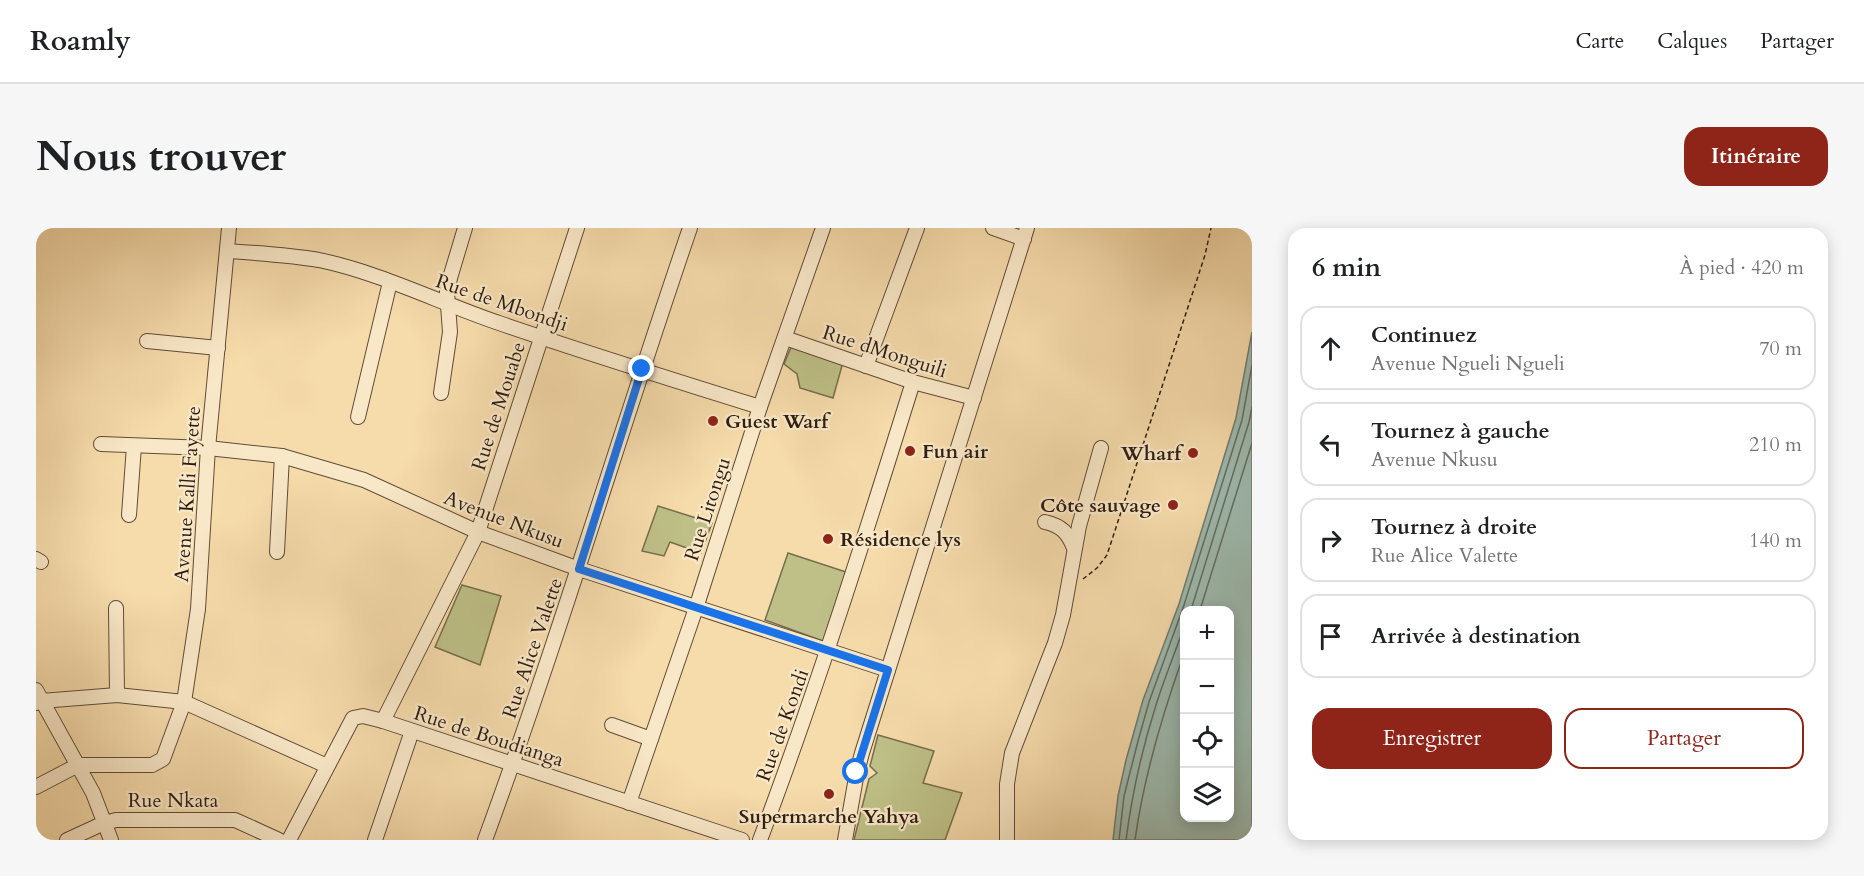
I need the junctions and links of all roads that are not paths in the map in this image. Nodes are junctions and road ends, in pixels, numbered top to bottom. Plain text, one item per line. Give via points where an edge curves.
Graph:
1 (229, 228) edge
2 (465, 228) edge
3 (577, 228) edge
4 (690, 228) edge
5 (823, 228) edge
6 (917, 228) edge
7 (993, 228) edge
8 (1025, 233) edge
9 (228, 251) junction
10 (390, 282) junction
11 (448, 305) junction
12 (540, 337) junction
13 (785, 338) junction
14 (147, 340) dead end
15 (218, 348) junction
16 (866, 366) junction
17 (642, 369) junction
18 (913, 382) junction
19 (441, 393) dead end
20 (974, 398) junction
21 (760, 408) junction
22 (358, 417) dead end
23 (101, 444) dead end
24 (134, 446) junction
25 (208, 448) junction
26 (1101, 448) dead end
27 (282, 456) junction
28 (129, 515) dead end
29 (1046, 522) dead end
30 (478, 532) junction
31 (1074, 548) junction
32 (276, 552) dead end
33 (579, 569) junction
34 (116, 608) dead end
35 (696, 608) junction
36 (828, 651) junction
37 (888, 670) junction
38 (117, 695) junction
39 (38, 698) edge
40 (184, 702) junction
41 (383, 721) junction
42 (612, 725) dead end
43 (412, 731) junction
44 (651, 739) junction
45 (513, 764) junction
46 (78, 765) junction
47 (327, 766) junction
48 (36, 787) edge
49 (629, 803) junction
50 (104, 823) junction
51 (711, 835) edge
52 (67, 840) edge
53 (111, 840) edge
54 (279, 840) edge
55 (289, 840) edge
56 (375, 840) edge
57 (485, 840) edge
58 (742, 840) edge
59 (760, 840) edge
60 (845, 840) edge
61 (1007, 840) edge

1 - 9 street, Avenue Kalli Fayette
2 - 11 street via 450,278
3 - 12 street, Rue de Mouabe
4 - 17 street, Rue Alice Valette
5 - 13 street, Rue Litongu
6 - 16 street
7 - 8 street
8 - 20 street
9 - 10 street, Rue de Mbondji via 320,261
9 - 15 street, Avenue Kalli Fayette
10 - 11 street, Rue de Mbondji
10 - 22 street
11 - 12 street, Rue de Mbondji
11 - 19 street via 448,350
12 - 17 street, Rue de Mbondji
12 - 30 street, Rue de Mouabe
13 - 16 street, Rue dMonguili
13 - 21 street, Rue Litongu
14 - 15 street
15 - 25 street, Avenue Kalli Fayette
16 - 18 street, Rue dMonguili
17 - 21 street, Rue de Mbondji
17 - 33 street, Rue Alice Valette
18 - 20 street, Rue dMonguili
18 - 36 street, Rue de Kondi
20 - 37 street
21 - 35 street, Rue Litongu
23 - 24 street, Avenue Nkusu
24 - 25 street, Avenue Nkusu
24 - 28 street
25 - 27 street, Avenue Nkusu
25 - 40 street, Avenue Kalli Fayette via 198,609
26 - 31 street
27 - 30 street, Avenue Nkusu via 364,480
27 - 32 street
29 - 31 street via 1065,530
30 - 33 street, Avenue Nkusu
30 - 41 street, Rue de Mouabe
31 - 61 street via 1055,643 1012,753 1007,784
33 - 35 street, Avenue Nkusu
33 - 45 street, Rue Alice Valette
34 - 38 street
35 - 36 street, Avenue Nkusu
35 - 44 street, Rue Litongu
36 - 37 street, Avenue Nkusu
36 - 59 street, Rue de Kondi
37 - 60 street via 856,772
38 - 39 street
38 - 40 street
39 - 46 street
40 - 46 street, Avenue Kalli Fayette via 163,759 152,765
40 - 47 street
41 - 43 street, Rue de Boudianga
41 - 47 street, Rue de Boudianga via 353,718
42 - 44 street
43 - 45 street, Rue de Boudianga
43 - 56 street
44 - 49 street, Rue Litongu
45 - 49 street, Rue de Boudianga
45 - 57 street, Rue Alice Valette
46 - 48 street
46 - 50 street
47 - 55 street, Rue de Boudianga
49 - 51 street, Rue de Boudianga
50 - 52 street, Rue Nkata
50 - 53 street
50 - 54 street, Rue Nkata via 235,820
51 - 58 street, Rue de Boudianga

